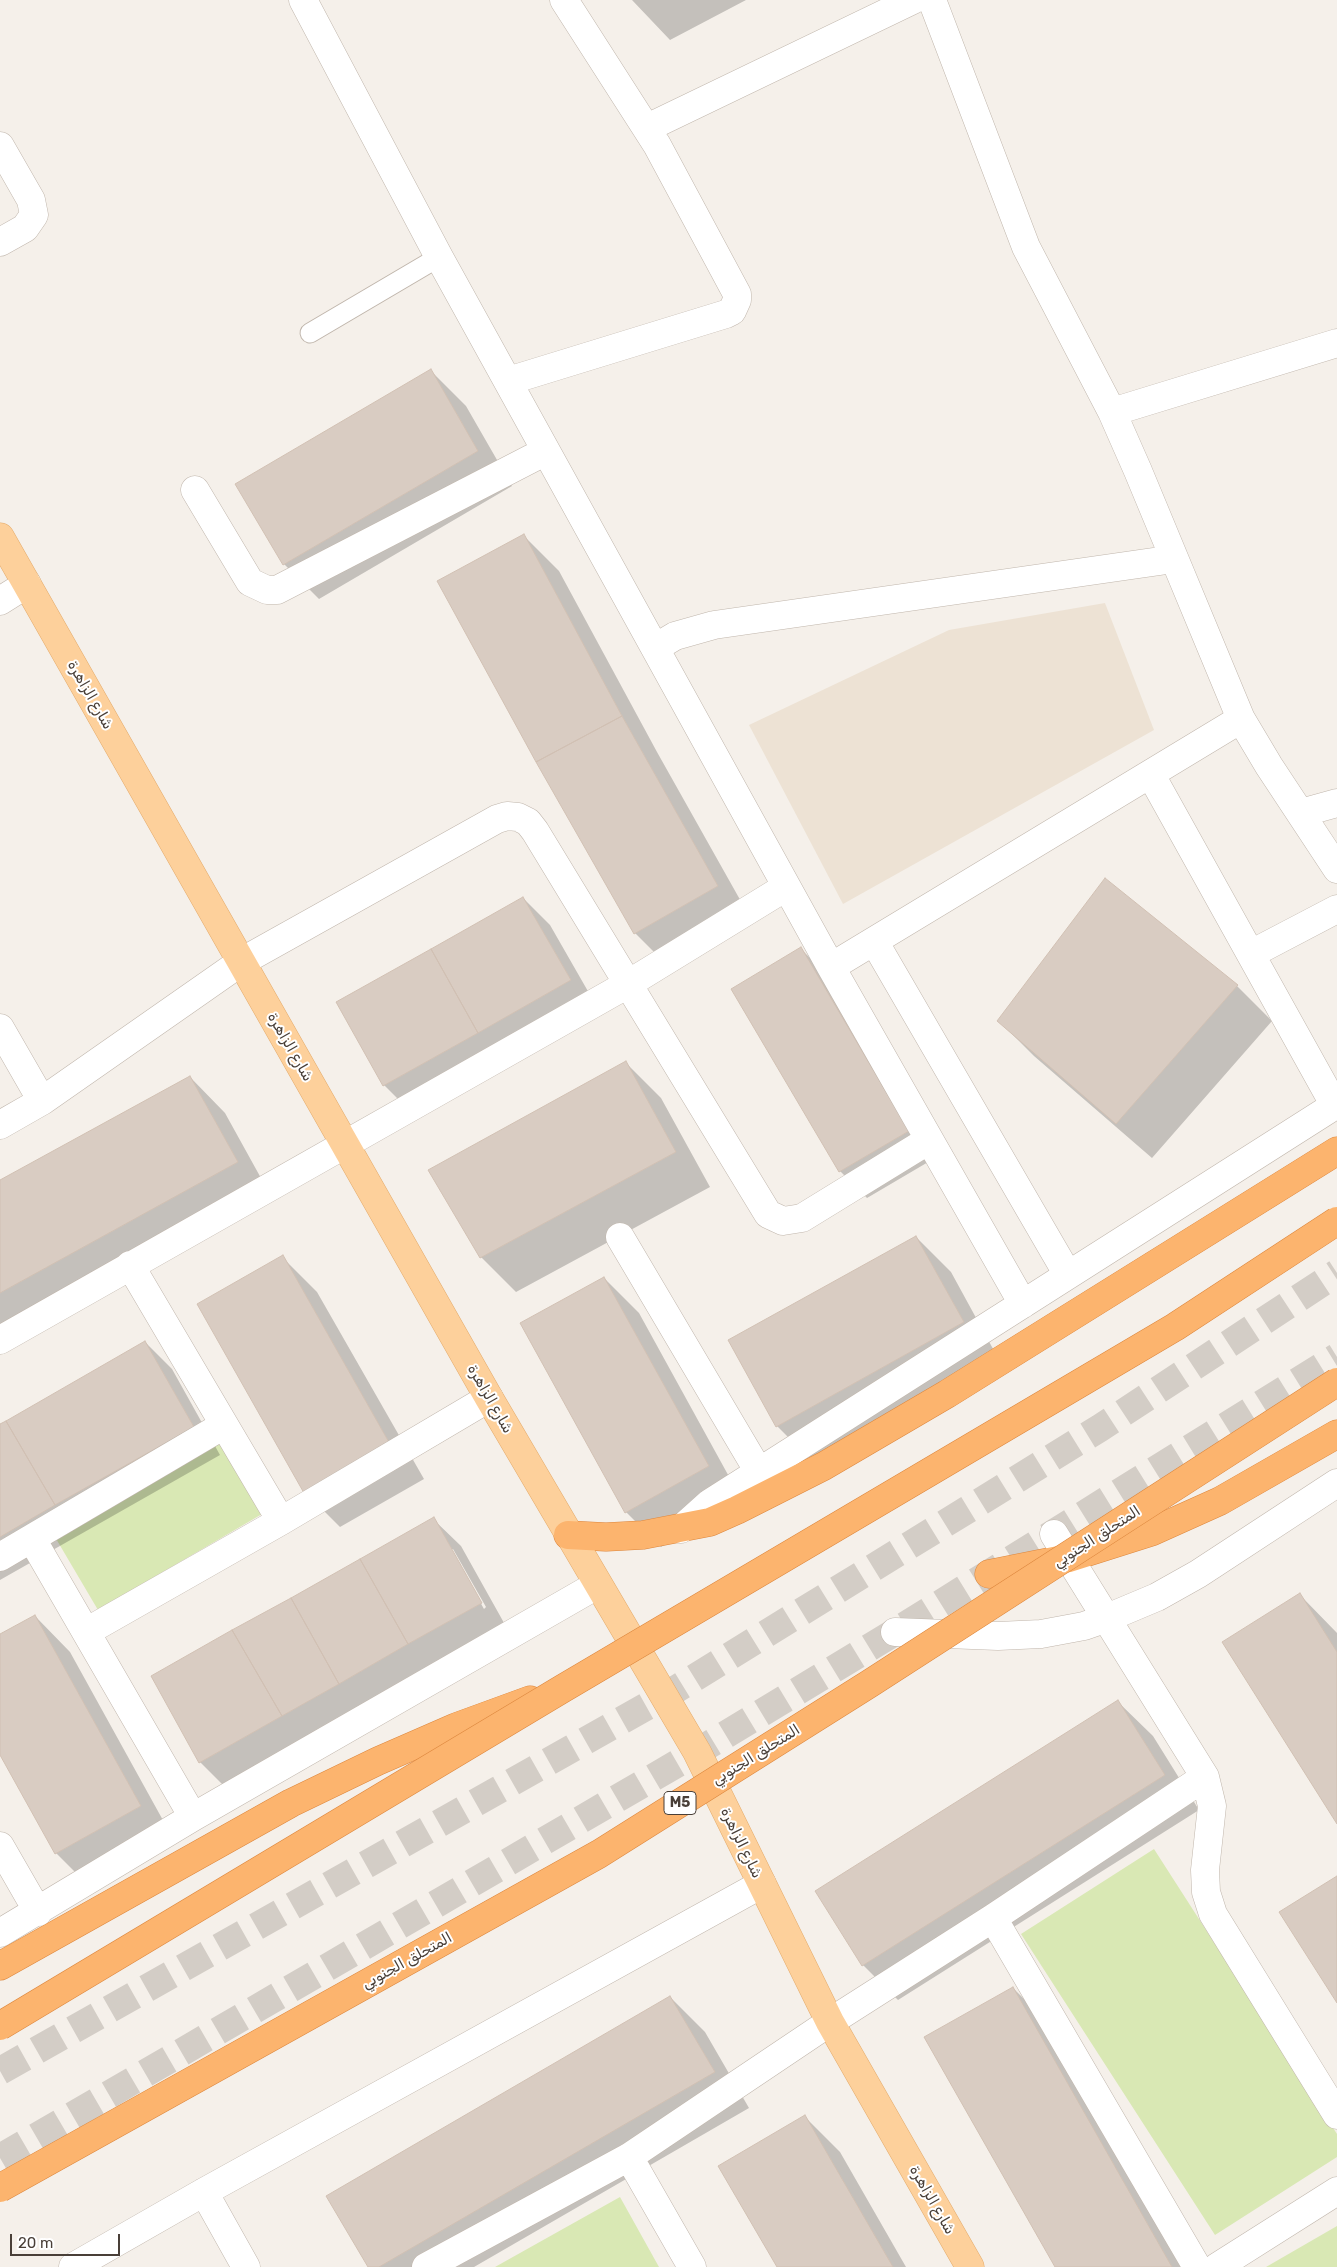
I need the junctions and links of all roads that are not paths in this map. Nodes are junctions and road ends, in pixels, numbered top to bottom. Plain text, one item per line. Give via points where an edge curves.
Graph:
1 (303, 0) edge
2 (564, 0) edge
3 (913, 0) edge
4 (932, 0) edge
5 (647, 128) junction
6 (0, 146) edge
7 (0, 242) edge
8 (439, 257) junction
9 (310, 333) dead end
10 (1337, 343) edge
11 (508, 381) junction
12 (1112, 412) junction
13 (546, 451) junction
14 (195, 490) dead end
15 (0, 537) edge
16 (1174, 559) junction
17 (27, 584) junction
18 (0, 600) edge
19 (655, 648) junction
20 (1241, 720) junction
21 (1151, 775) junction
22 (1337, 802) edge
23 (1301, 813) junction
24 (1337, 869) edge
25 (786, 887) junction
26 (1337, 909) edge
27 (874, 941) junction
28 (1251, 954) junction
29 (241, 962) junction
30 (831, 967) junction
31 (628, 984) junction
32 (0, 1028) edge
33 (42, 1101) junction
34 (1336, 1105) edge
35 (0, 1125) edge
36 (929, 1140) junction
37 (345, 1144) junction
38 (1337, 1150) edge
39 (1337, 1221) edge
40 (620, 1237) dead end
41 (130, 1265) junction
42 (1068, 1275) junction
43 (1023, 1304) junction
44 (0, 1340) edge
45 (1337, 1382) edge
46 (489, 1398) junction
47 (224, 1425) junction
48 (1337, 1434) edge
49 (759, 1472) junction
50 (1337, 1483) edge
51 (282, 1521) junction
52 (681, 1529) junction
53 (1054, 1534) dead end
54 (568, 1535) junction
55 (32, 1539) junction
56 (0, 1558) edge
57 (1068, 1558) junction
58 (989, 1574) dead end
59 (597, 1585) junction
60 (1107, 1618) junction
61 (86, 1632) junction
62 (895, 1632) dead end
63 (562, 1689) junction
64 (1205, 1777) junction
65 (192, 1817) junction
66 (0, 1846) edge
67 (762, 1884) junction
68 (38, 1912) junction
69 (992, 1918) junction
70 (0, 1932) edge
71 (0, 1966) edge
72 (830, 2022) junction
73 (0, 2026) edge
74 (1337, 2115) edge
75 (629, 2157) junction
76 (0, 2188) edge
77 (1337, 2191) edge
78 (204, 2192) junction
79 (73, 2267) edge
80 (246, 2267) edge
81 (426, 2267) edge
82 (692, 2267) edge
83 (970, 2267) edge
84 (1197, 2267) edge
85 (1217, 2267) edge

1 - 8 street
2 - 5 street
3 - 5 street
4 - 12 street via 1026,247
5 - 11 street via 737,294 736,305 726,314
6 - 7 street via 31,200 34,215 25,228
8 - 9 lane
8 - 11 street
10 - 12 street
11 - 13 street
12 - 16 street
13 - 14 street via 277,590 267,590 250,582
13 - 19 street
15 - 17 main road, شارع الزاهرة
16 - 19 street via 714,625 675,636
16 - 20 street
17 - 18 street
17 - 29 main road, شارع الزاهرة
19 - 25 street
20 - 21 street
20 - 23 street
21 - 27 street
21 - 28 street
22 - 23 street
23 - 24 street
25 - 30 street
25 - 31 street
26 - 28 street
27 - 30 street
27 - 42 street
28 - 34 street
29 - 31 street via 507,816 523,820 535,831
29 - 33 street
29 - 37 main road, شارع الزاهرة
30 - 36 street
31 - 36 street via 762,1207 775,1219 793,1221 802,1218
31 - 37 street
32 - 33 street
33 - 35 street
34 - 42 street
36 - 43 street
37 - 41 street
37 - 46 main road, شارع الزاهرة
38 - 52 highway via 947,1394 824,1466 710,1522
39 - 63 highway, bridge via 1175,1327
40 - 49 street
41 - 44 street
41 - 47 street
42 - 43 street
43 - 49 street
45 - 76 highway, المتحلق الجنوبي / M5, bridge via 599,1854
46 - 51 street
46 - 54 main road, شارع الزاهرة
47 - 51 street
47 - 55 street
48 - 57 highway via 1220,1501 1151,1532
49 - 52 street via 710,1502
50 - 60 street via 1198,1574 1157,1597
51 - 61 street
52 - 54 highway via 644,1536
53 - 57 street
54 - 59 main road, شارع الزاهرة
55 - 56 street
55 - 61 street
57 - 58 highway
57 - 60 street
59 - 65 street
59 - 67 main road, شارع الزاهرة via 696,1752
60 - 62 street via 1041,1634 998,1636
60 - 64 street
61 - 65 street
63 - 71 highway, bridge via 456,1727 291,1803
63 - 73 highway, bridge
64 - 69 street
64 - 74 street via 1212,1806 1205,1870 1206,1892 1213,1914
65 - 68 street
66 - 68 street
67 - 72 main road, شارع الزاهرة
67 - 78 street
68 - 70 street
69 - 72 street
69 - 84 street
72 - 75 street
72 - 83 main road, شارع الزاهرة
75 - 81 street
75 - 82 street
77 - 85 street
78 - 79 street
78 - 80 street

